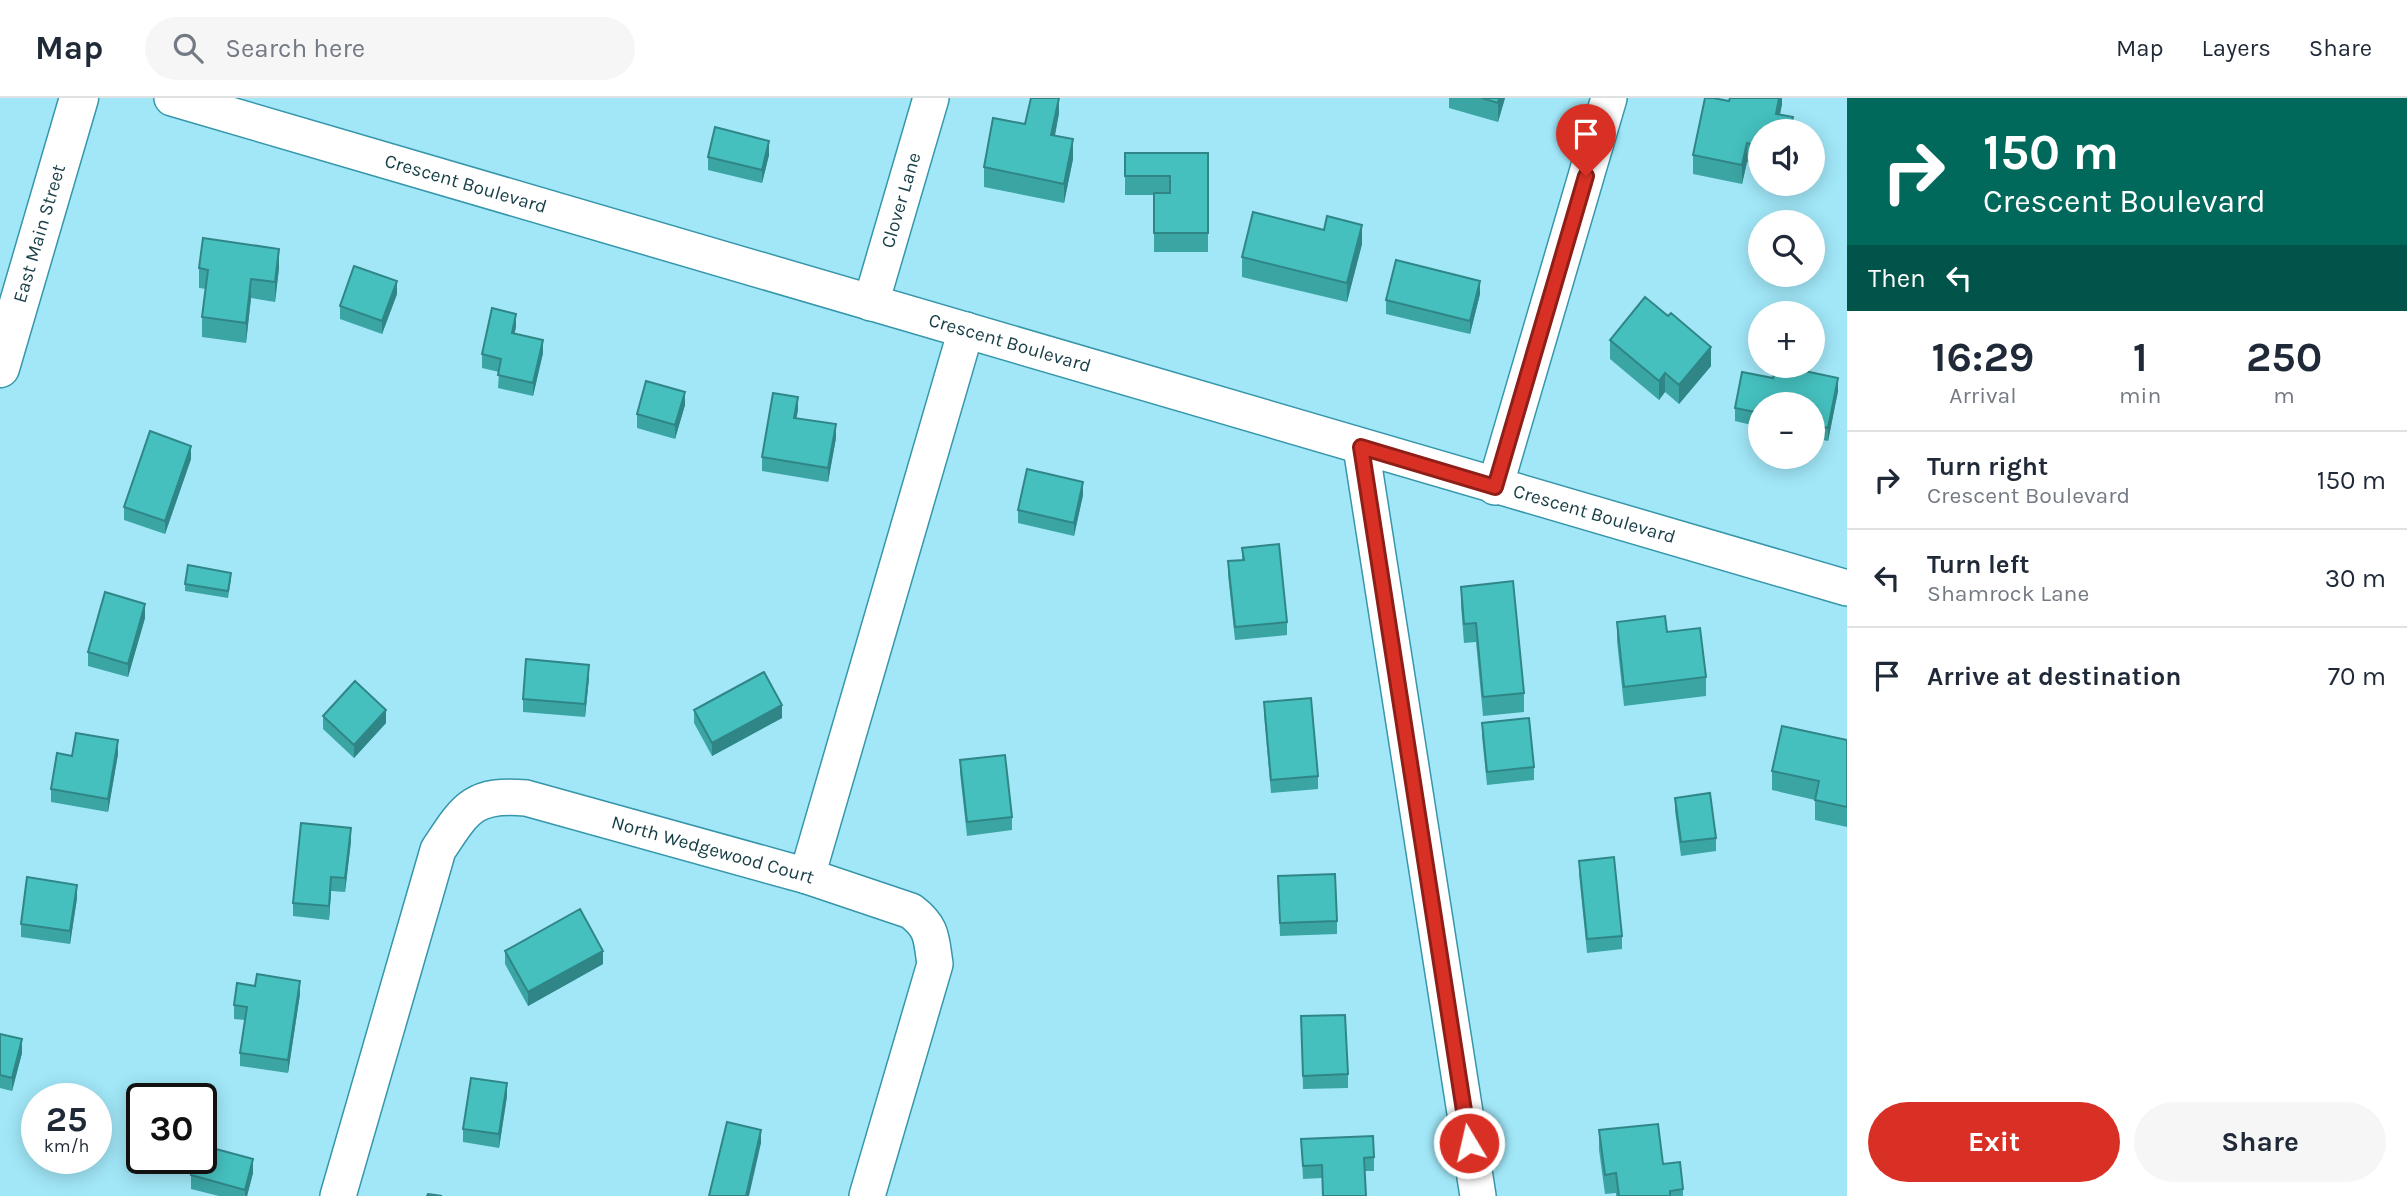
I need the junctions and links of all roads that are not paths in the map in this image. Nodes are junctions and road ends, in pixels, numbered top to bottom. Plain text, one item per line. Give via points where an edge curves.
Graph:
1 (79, 98) edge
2 (172, 98) edge
3 (930, 98) edge
4 (1609, 98) edge
5 (870, 303) junction
6 (966, 330) junction
7 (0, 368) edge
8 (1361, 447) junction
9 (1495, 487) junction
10 (1847, 588) edge
11 (807, 876) junction
12 (338, 1196) edge
13 (867, 1196) edge
14 (1478, 1196) edge

1 - 7 main road, East Main Street
2 - 5 street, Crescent Boulevard
3 - 5 street, Clover Lane
4 - 9 street
5 - 6 street, Crescent Boulevard
6 - 8 street, Crescent Boulevard
6 - 11 street, North Wedgewood Court
8 - 9 street, Crescent Boulevard
8 - 14 street
9 - 10 street, Crescent Boulevard
11 - 12 street, North Wedgewood Court via 526,798 503,796 468,808 438,850
11 - 13 street via 911,911 930,930 935,964

